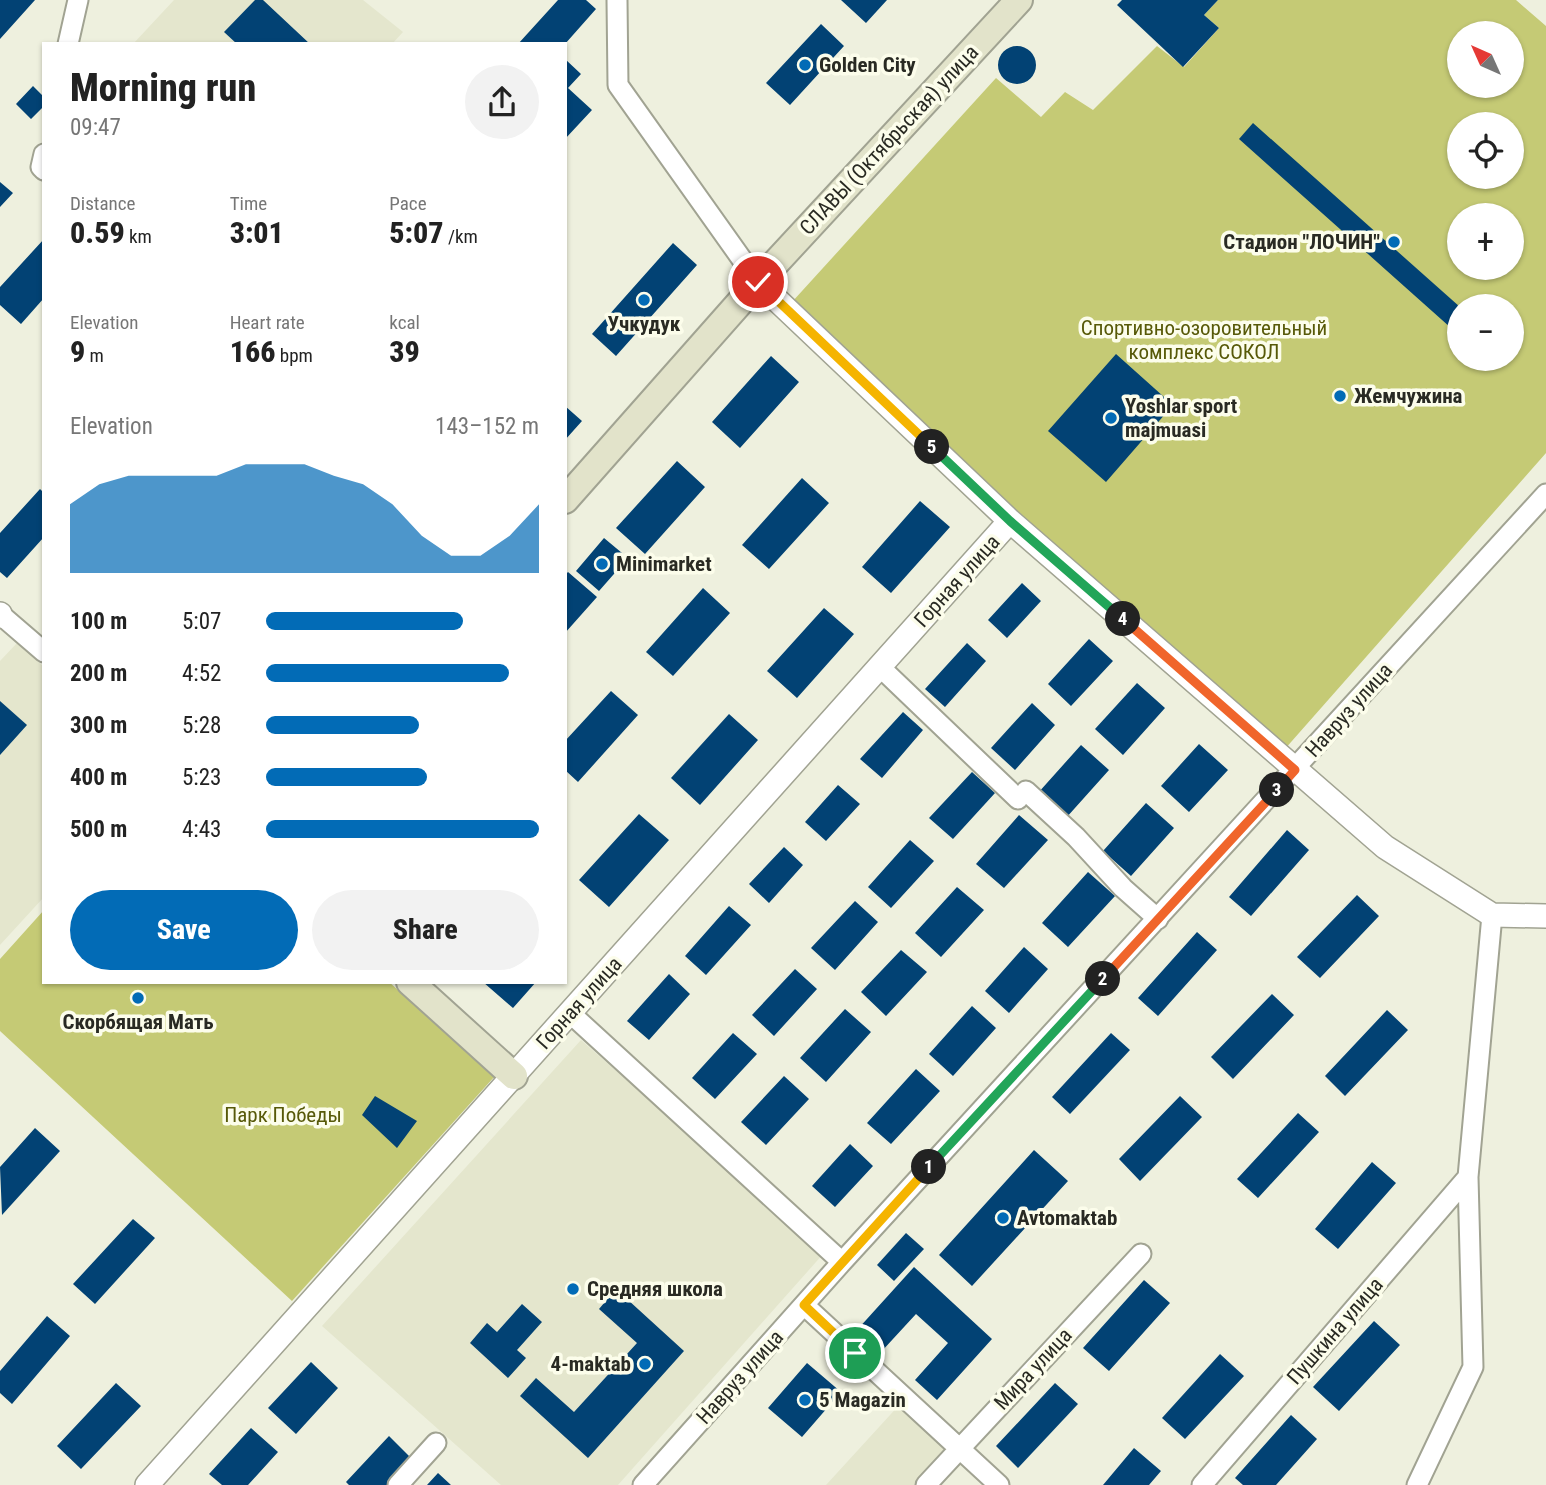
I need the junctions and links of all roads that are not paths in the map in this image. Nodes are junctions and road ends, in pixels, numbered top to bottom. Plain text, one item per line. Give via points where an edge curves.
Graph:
1 (78, 0) edge
2 (617, 0) edge
3 (1019, 0) edge
4 (68, 42) edge
5 (758, 282) junction
6 (1546, 494) edge
7 (567, 498) edge
8 (1010, 521) junction
9 (0, 615) edge
10 (42, 650) edge
11 (880, 667) junction
12 (1295, 770) junction
13 (1492, 915) junction
14 (1546, 916) edge
15 (1158, 919) junction
16 (412, 984) edge
17 (570, 1013) junction
18 (514, 1076) junction
19 (1468, 1177) junction
20 (1141, 1254) dead end
21 (842, 1262) junction
22 (804, 1305) junction
23 (436, 1443) dead end
24 (958, 1449) junction
25 (147, 1485) edge
26 (398, 1485) edge
27 (643, 1485) edge
28 (926, 1485) edge
29 (999, 1485) edge
30 (1202, 1485) edge
31 (1417, 1485) edge

1 - 4 street
2 - 5 street via 618,85
3 - 5 main road, СЛАВЫ (Октябрьская) улица
5 - 7 main road, СЛАВЫ (Октябрьская) улица
5 - 8 street
6 - 12 street, Навруз улица
8 - 11 street, Горная улица
8 - 12 street
9 - 10 street
11 - 15 street via 971,756 1076,837
11 - 17 street, Горная улица
12 - 13 street via 1385,847
12 - 15 street, Навруз улица
13 - 14 street
13 - 19 street
15 - 21 street, Навруз улица
16 - 18 main road
17 - 18 street, Горная улица
17 - 21 street
18 - 25 street, Горная улица
19 - 30 street, Пушкина улица
19 - 31 street via 1473,1367
20 - 24 street, Мира улица
21 - 22 street, Навруз улица
22 - 24 street
22 - 27 street, Навруз улица
23 - 26 street
24 - 28 street, Мира улица
24 - 29 street

